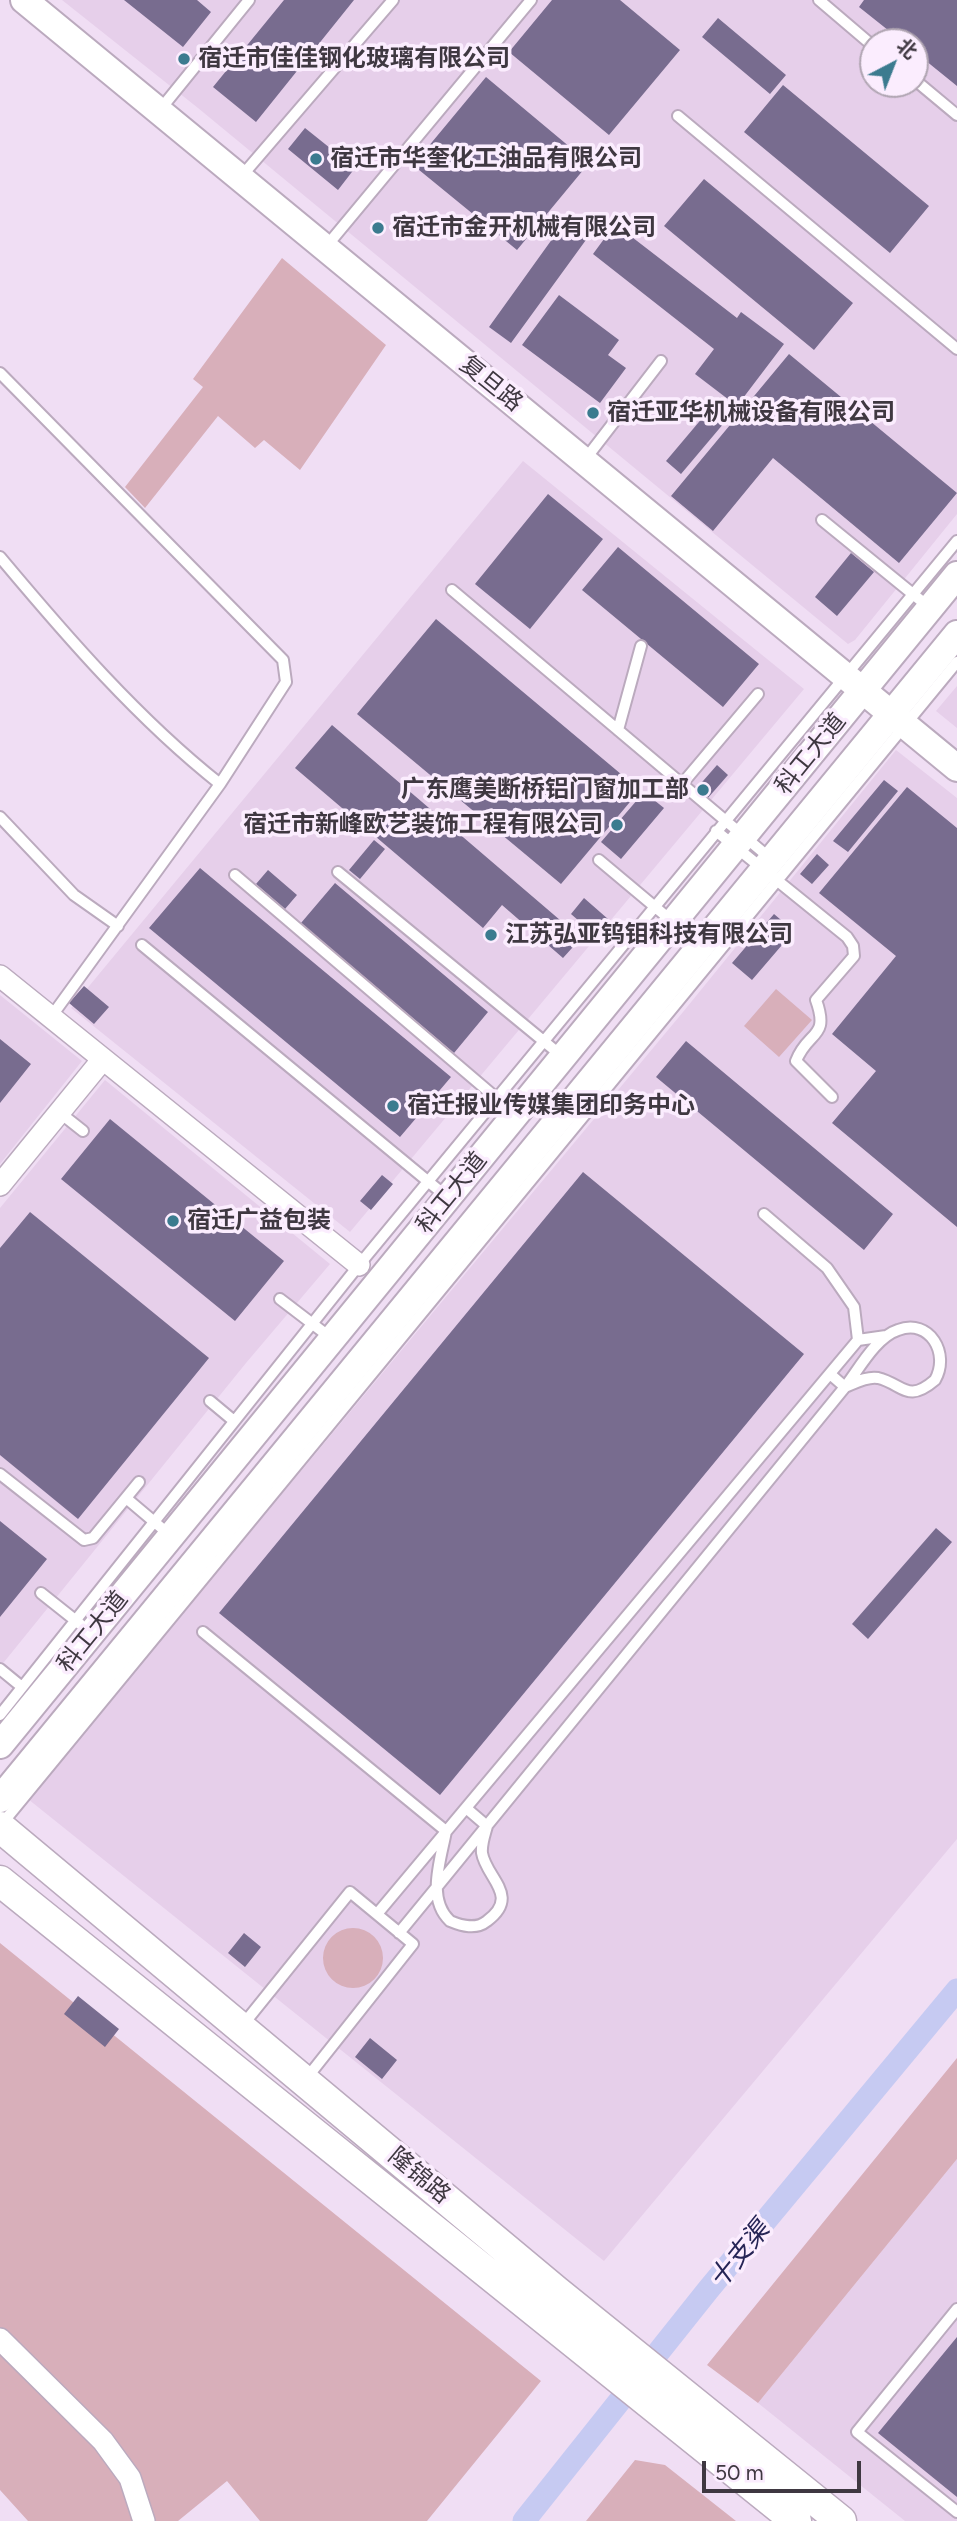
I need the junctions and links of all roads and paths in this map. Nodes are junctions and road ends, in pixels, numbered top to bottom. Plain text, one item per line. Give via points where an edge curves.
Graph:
1 (24, 0) edge
2 (249, 0) edge
3 (393, 0) edge
4 (531, 0) edge
5 (824, 2) edge
6 (859, 33) edge
7 (929, 92) edge
8 (159, 111) junction
9 (957, 115) edge
10 (678, 116) dead end
11 (240, 178) junction
12 (325, 247) junction
13 (957, 349) edge
14 (661, 361) dead end
15 (0, 373) edge
16 (584, 461) junction
17 (822, 520) dead end
18 (957, 541) edge
19 (0, 557) edge
20 (957, 576) edge
21 (452, 590) dead end
22 (921, 601) junction
23 (957, 634) edge
24 (641, 646) dead end
25 (957, 662) edge
26 (853, 683) junction
27 (758, 694) dead end
28 (899, 720) junction
29 (618, 730) junction
30 (957, 768) edge
31 (682, 784) junction
32 (220, 785) junction
33 (0, 817) edge
34 (730, 833) junction
35 (599, 860) dead end
36 (771, 870) junction
37 (338, 872) dead end
38 (235, 876) dead end
39 (664, 914) junction
40 (118, 926) junction
41 (142, 945) dead end
42 (0, 976) edge
43 (51, 1017) junction
44 (553, 1049) junction
45 (103, 1059) junction
46 (832, 1097) dead end
47 (506, 1106) junction
48 (59, 1112) junction
49 (83, 1130) dead end
50 (4, 1173) edge
51 (438, 1190) junction
52 (764, 1214) dead end
53 (359, 1265) junction
54 (280, 1299) dead end
55 (322, 1331) junction
56 (886, 1336) junction
57 (858, 1340) junction
58 (830, 1374) junction
59 (845, 1387) junction
60 (210, 1401) dead end
61 (234, 1421) junction
62 (0, 1474) edge
63 (139, 1482) dead end
64 (126, 1498) junction
65 (163, 1529) junction
66 (41, 1593) dead end
67 (83, 1627) junction
68 (202, 1632) dead end
69 (0, 1668) edge
70 (22, 1687) junction
71 (0, 1714) edge
72 (0, 1745) edge
73 (0, 1799) edge
74 (466, 1808) junction
75 (0, 1826) edge
76 (487, 1826) junction
77 (446, 1831) junction
78 (0, 1881) edge
79 (436, 1888) junction
80 (377, 1914) junction
81 (399, 1933) junction
82 (241, 2028) junction
83 (305, 2081) junction
84 (547, 2302) junction
85 (957, 2309) edge
86 (0, 2339) edge
87 (719, 2441) junction
88 (957, 2512) edge
89 (144, 2521) edge
90 (796, 2521) edge
91 (841, 2521) edge

1 - 8 street, 复旦路
2 - 8 lane
3 - 11 lane
4 - 12 lane
5 - 6 lane
7 - 9 lane
8 - 11 street, 复旦路
10 - 13 lane
11 - 12 street, 复旦路
12 - 16 street, 复旦路
14 - 16 lane
15 - 32 lane via 283,660 286,682
16 - 26 street, 复旦路
17 - 22 lane
18 - 22 lane
19 - 32 lane via 144,715
20 - 22 street, 科工大道
21 - 29 lane
22 - 26 street, 科工大道
23 - 28 street, 科工大道
24 - 29 lane
25 - 28 lane
26 - 28 street, 复旦路
26 - 34 street, 科工大道
27 - 31 lane
28 - 30 street, 复旦路
28 - 36 street, 科工大道
29 - 31 lane
31 - 34 lane
32 - 40 lane
33 - 40 lane via 74,895
34 - 36 lane
34 - 39 street, 科工大道
35 - 39 lane
36 - 46 lane via 853,946 854,956 816,1000 823,1017 820,1027 796,1061
36 - 73 street, 科工大道
36 - 75 lane
37 - 44 lane
38 - 47 lane
39 - 44 street, 科工大道
40 - 43 lane
41 - 51 lane
42 - 43 street
43 - 45 street
44 - 47 street, 科工大道
45 - 48 street
45 - 53 street
47 - 51 street, 科工大道
48 - 49 lane
48 - 50 street
51 - 53 lane
51 - 55 street, 科工大道
52 - 57 lane via 827,1268 854,1307
53 - 55 lane
54 - 55 lane
55 - 61 lane
55 - 65 street, 科工大道
56 - 57 lane
56 - 59 lane
56 - 59 lane via 910,1327 933,1338 942,1359 935,1380 915,1391 870,1377
57 - 58 lane
58 - 59 lane
58 - 74 lane
59 - 76 lane
60 - 61 lane
61 - 65 lane
62 - 64 lane via 83,1540 93,1538
63 - 64 lane
64 - 65 lane
65 - 67 street, 科工大道
66 - 67 lane
67 - 70 lane
67 - 72 street, 科工大道
68 - 77 lane
69 - 70 lane
70 - 71 lane
74 - 76 lane
74 - 77 lane
75 - 82 main road, 隆锦路
76 - 79 lane
76 - 79 lane via 481,1849 502,1891 495,1914 474,1926 450,1921 443,1914
77 - 79 lane
77 - 80 lane
78 - 84 main road, 隆锦路
79 - 81 lane
80 - 81 lane
80 - 82 lane via 350,1892
81 - 83 lane via 413,1944
82 - 83 main road, 隆锦路
83 - 84 main road, 隆锦路
84 - 87 main road, 隆锦路
85 - 88 lane via 857,2432
86 - 89 street via 103,2441 130,2477
87 - 90 main road, 隆锦路
87 - 91 main road, 隆锦路

